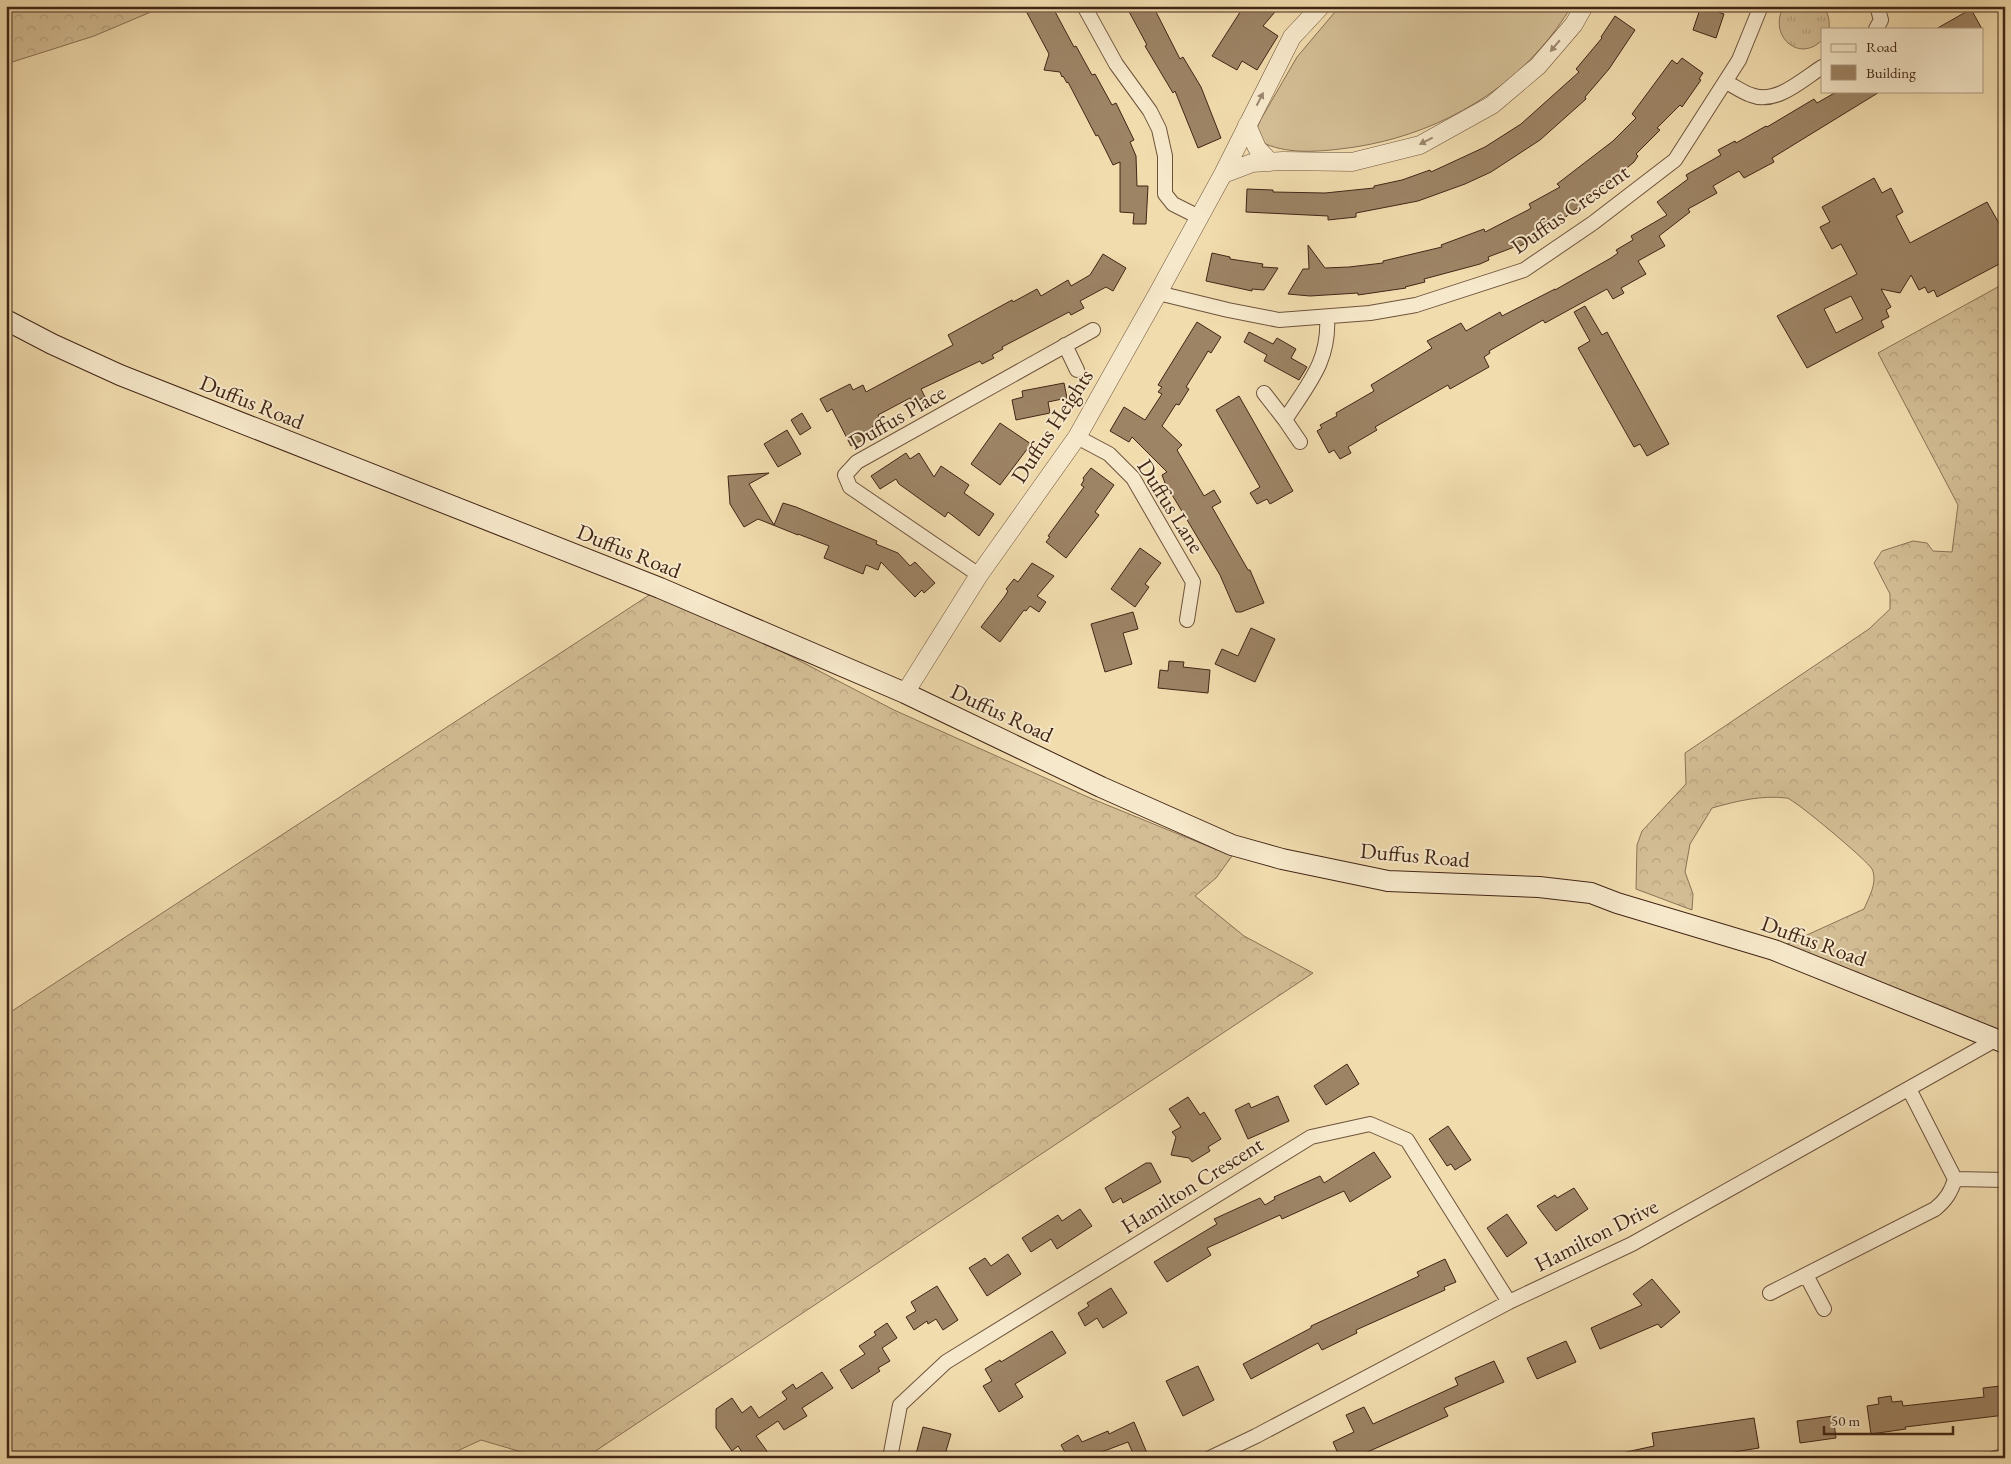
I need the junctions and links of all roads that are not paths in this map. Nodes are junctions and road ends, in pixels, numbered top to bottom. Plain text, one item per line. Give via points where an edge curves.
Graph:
1 (1321, 6) edge
2 (1584, 6) edge
3 (1761, 6) edge
4 (1877, 6) edge
5 (1089, 8) edge
6 (1877, 28) edge
7 (1821, 68) edge
8 (1726, 82) junction
9 (1247, 125) junction
10 (1270, 162) junction
11 (1223, 174) junction
12 (1199, 216) junction
13 (1158, 293) junction
14 (1327, 317) junction
15 (6, 320) edge
16 (1093, 330) dead end
17 (1065, 345) junction
18 (1077, 370) dead end
19 (1264, 393) dead end
20 (1285, 420) junction
21 (1077, 437) junction
22 (1300, 442) dead end
23 (979, 575) junction
24 (1187, 620) dead end
25 (905, 693) junction
26 (2000, 1042) edge
27 (1909, 1089) junction
28 (1955, 1179) junction
29 (2005, 1180) edge
30 (1806, 1275) junction
31 (1770, 1293) dead end
32 (1509, 1302) junction
33 (1824, 1309) dead end
34 (2005, 1456) edge
35 (890, 1458) edge
36 (1210, 1458) edge
37 (1995, 1458) edge

9 -> 1 street, Duffus Heights via 1292,37
2 -> 10 street via 1574,24 1538,66 1499,100 1420,145 1352,162
3 - 8 street, Duffus Crescent via 1739,60
4 - 6 street via 1881,20
5 - 12 street via 1116,64 1159,129 1165,156 1165,194 1173,204
7 - 8 street via 1781,94 1766,98 1751,96
8 - 14 street, Duffus Crescent via 1674,160 1593,223 1524,270 1416,305
9 - 10 street via 1257,148
9 - 11 street, Duffus Heights
10 - 11 street via 1252,163
11 - 12 street, Duffus Heights
12 - 13 street, Duffus Heights
13 - 14 street, Duffus Crescent via 1279,320
13 - 21 street, Duffus Heights
14 - 20 street via 1328,336 1321,363
15 - 25 main road, Duffus Road via 120,375 660,588
16 - 17 street, Duffus Place
17 - 18 street
17 - 23 street, Duffus Place via 857,462 845,475 850,486
19 - 20 street
20 - 22 street
21 - 23 street, Duffus Heights
21 - 24 street, Duffus Lane via 1109,454 1133,478 1193,582
23 - 25 street, Duffus Heights
25 - 26 main road, Duffus Road via 1101,787 1232,845 1388,881 1539,887 1592,893 1774,950
26 - 27 street, Hamilton Drive
27 - 28 street
27 - 32 street, Hamilton Drive via 1632,1244
28 - 29 street
28 - 30 street via 1951,1192 1935,1209
30 - 31 street
30 - 33 street
32 - 35 street, Hamilton Crescent via 1407,1140 1370,1124 1310,1137 946,1362 900,1405
32 - 36 street, Hamilton Drive
34 - 37 street

